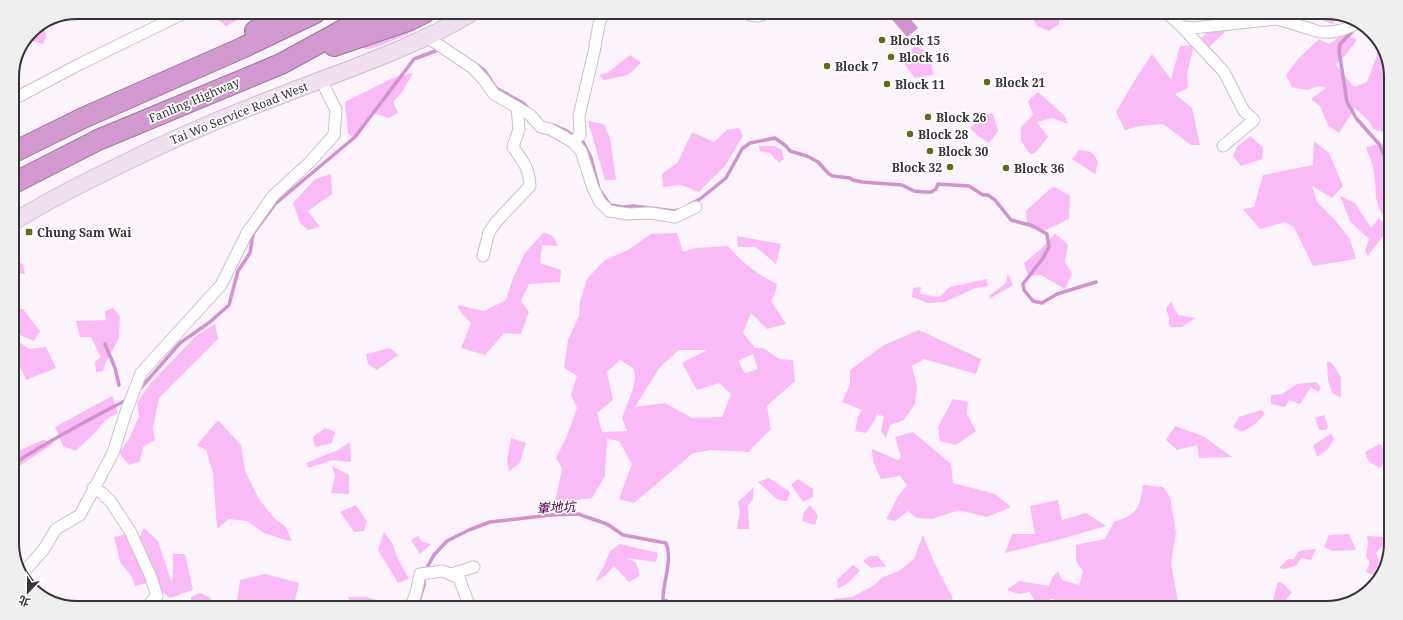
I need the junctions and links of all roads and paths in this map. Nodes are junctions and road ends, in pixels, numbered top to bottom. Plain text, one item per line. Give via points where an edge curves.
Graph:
1 (172, 19) edge
2 (273, 19) edge
3 (304, 19) edge
4 (363, 19) edge
5 (412, 19) edge
6 (463, 19) edge
7 (601, 19) edge
8 (1173, 19) edge
9 (1277, 19) edge
10 (1277, 19) edge
11 (1353, 26) edge
12 (1182, 27) junction
13 (432, 41) junction
14 (216, 59) junction
15 (281, 64) junction
16 (321, 80) junction
17 (19, 96) edge
18 (517, 108) junction
19 (576, 139) junction
20 (1223, 146) dead end
21 (19, 150) edge
22 (19, 180) edge
23 (696, 207) dead end
24 (19, 219) edge
25 (483, 256) dead end
26 (94, 488) junction
27 (474, 567) dead end
28 (26, 570) edge
29 (451, 574) junction
30 (152, 601) edge
31 (413, 601) edge
32 (468, 601) edge

1 - 17 street
2 - 14 highway
3 - 14 highway
4 - 15 highway, Fanling Highway
5 - 15 highway
6 - 13 main road, Tai Wo Service Road West
7 - 19 street
8 - 12 street
9 - 11 street via 1320,32 1342,30
10 - 12 street
12 - 20 street via 1224,72 1244,111 1254,120
13 - 16 main road, Tai Wo Service Road West
13 - 18 street via 473,68 494,94
14 - 21 highway
15 - 22 highway, Fanling Highway via 98,140
16 - 24 main road, Tai Wo Service Road West via 159,146 34,209
16 - 26 street via 336,110 334,135 310,162 273,196 247,233 221,285 141,373 113,453
18 - 19 street via 530,115 541,126
18 - 25 street via 519,129 513,147 530,174 530,186 489,232
19 - 23 street via 593,188 600,202 609,211 675,217
26 - 28 street via 80,516 56,530
26 - 30 street via 111,502 130,531 157,596
27 - 29 street
29 - 31 street via 443,571 420,574
29 - 32 street via 459,578

